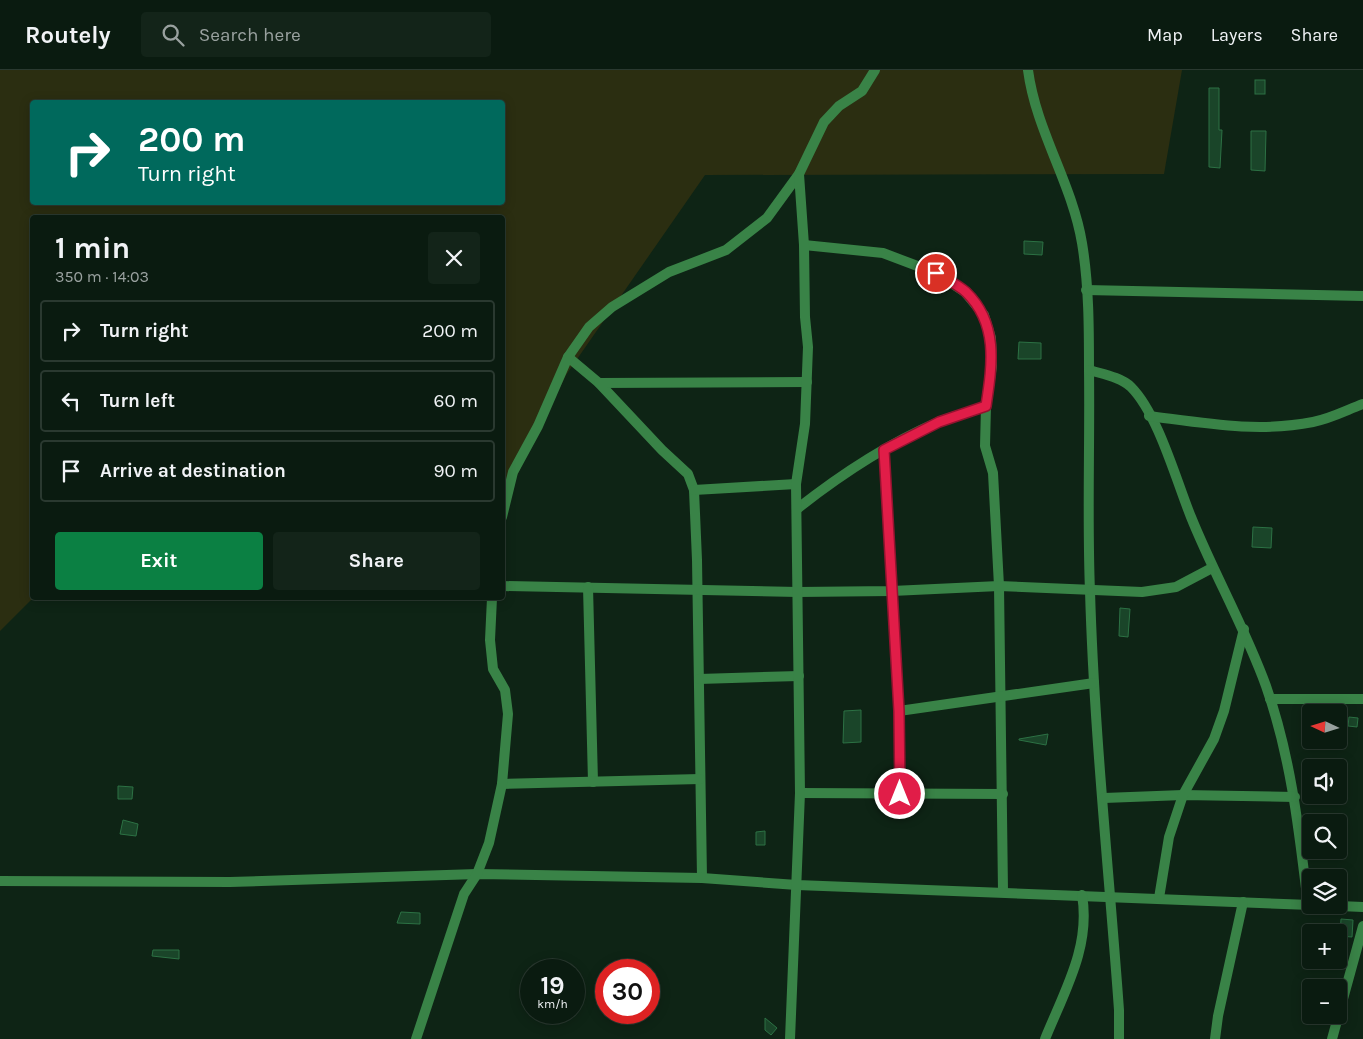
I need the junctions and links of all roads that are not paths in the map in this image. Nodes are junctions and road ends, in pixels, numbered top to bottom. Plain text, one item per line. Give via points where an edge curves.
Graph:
1 (875, 70) edge
2 (1028, 70) edge
3 (799, 174) junction
4 (804, 245) junction
5 (1086, 290) junction
6 (1363, 296) edge
7 (568, 357) junction
8 (1089, 370) junction
9 (807, 382) junction
10 (600, 383) junction
11 (1363, 404) edge
12 (986, 406) junction
13 (1149, 416) junction
14 (884, 450) junction
15 (796, 484) junction
16 (694, 490) junction
17 (505, 505) edge
18 (797, 509) junction
19 (1212, 568) junction
20 (505, 586) edge
21 (999, 586) junction
22 (588, 587) junction
23 (698, 589) junction
24 (1090, 590) junction
25 (892, 591) junction
26 (798, 592) junction
27 (492, 600) edge
28 (1244, 629) junction
29 (799, 676) junction
30 (699, 679) junction
31 (1094, 683) junction
32 (1000, 695) junction
33 (1363, 698) edge
34 (1270, 699) junction
35 (899, 711) junction
36 (700, 778) junction
37 (593, 782) junction
38 (502, 784) junction
39 (800, 793) junction
40 (900, 794) junction
41 (1003, 794) junction
42 (1183, 796) junction
43 (1295, 797) junction
44 (1104, 798) junction
45 (1306, 869) edge
46 (477, 874) junction
47 (702, 878) junction
48 (0, 881) edge
49 (797, 884) junction
50 (1003, 891) junction
51 (1082, 895) junction
52 (1111, 895) junction
53 (1159, 898) junction
54 (1243, 902) junction
55 (1302, 905) edge
56 (1347, 906) edge
57 (1363, 907) edge
58 (1363, 926) edge
59 (416, 1039) edge
60 (790, 1039) edge
61 (1045, 1039) edge
62 (1118, 1039) edge
63 (1215, 1039) edge
64 (1332, 1039) edge

1 - 3 street via 862,91 839,106 824,122
2 - 5 street via 1031,92 1048,144 1071,200 1082,242
3 - 4 street
3 - 7 street via 767,218 747,234 726,250 669,272 612,307 589,327
4 - 9 street
4 - 12 street via 882,253 936,273 965,292 984,315 991,338 992,366
5 - 6 street
5 - 8 street
7 - 10 street
7 - 17 street via 538,426 513,472
8 - 13 street via 1129,386 1142,400
8 - 24 street
9 - 10 street
9 - 15 street via 805,424
10 - 16 street via 688,474
11 - 13 street via 1315,422 1281,428 1234,427
12 - 14 street via 939,422
12 - 21 street via 985,446 993,473
13 - 19 street
14 - 18 street via 835,480
14 - 25 street
15 - 16 street
15 - 18 street
16 - 23 street
18 - 26 street
19 - 24 street via 1176,587 1142,592
19 - 28 street
20 - 22 street
21 - 24 street
21 - 25 street
21 - 32 street
22 - 23 street
22 - 37 street
23 - 26 street
23 - 30 street
24 - 31 street
25 - 26 street
25 - 35 street
26 - 29 street
27 - 38 street via 490,640 493,669 505,690 508,714
28 - 34 street
28 - 42 street via 1219,725
29 - 30 street
29 - 39 street
30 - 36 street
31 - 32 street
31 - 44 street
32 - 35 street
32 - 41 street
33 - 34 street
34 - 43 street
35 - 40 street
36 - 37 street
36 - 47 street
37 - 38 street
38 - 46 street via 489,843
39 - 40 street
39 - 49 street
40 - 41 street
41 - 50 street
42 - 43 street
42 - 44 street
42 - 53 street via 1170,837
43 - 45 street
44 - 52 street
46 - 47 street
46 - 48 street via 230,882
46 - 59 street via 464,894
47 - 49 street
49 - 50 street
49 - 60 street
50 - 51 street
51 - 52 street
51 - 61 street via 1084,927 1080,952
52 - 53 street
52 - 62 street
53 - 54 street
54 - 55 street
54 - 63 street
56 - 57 street
58 - 64 street

